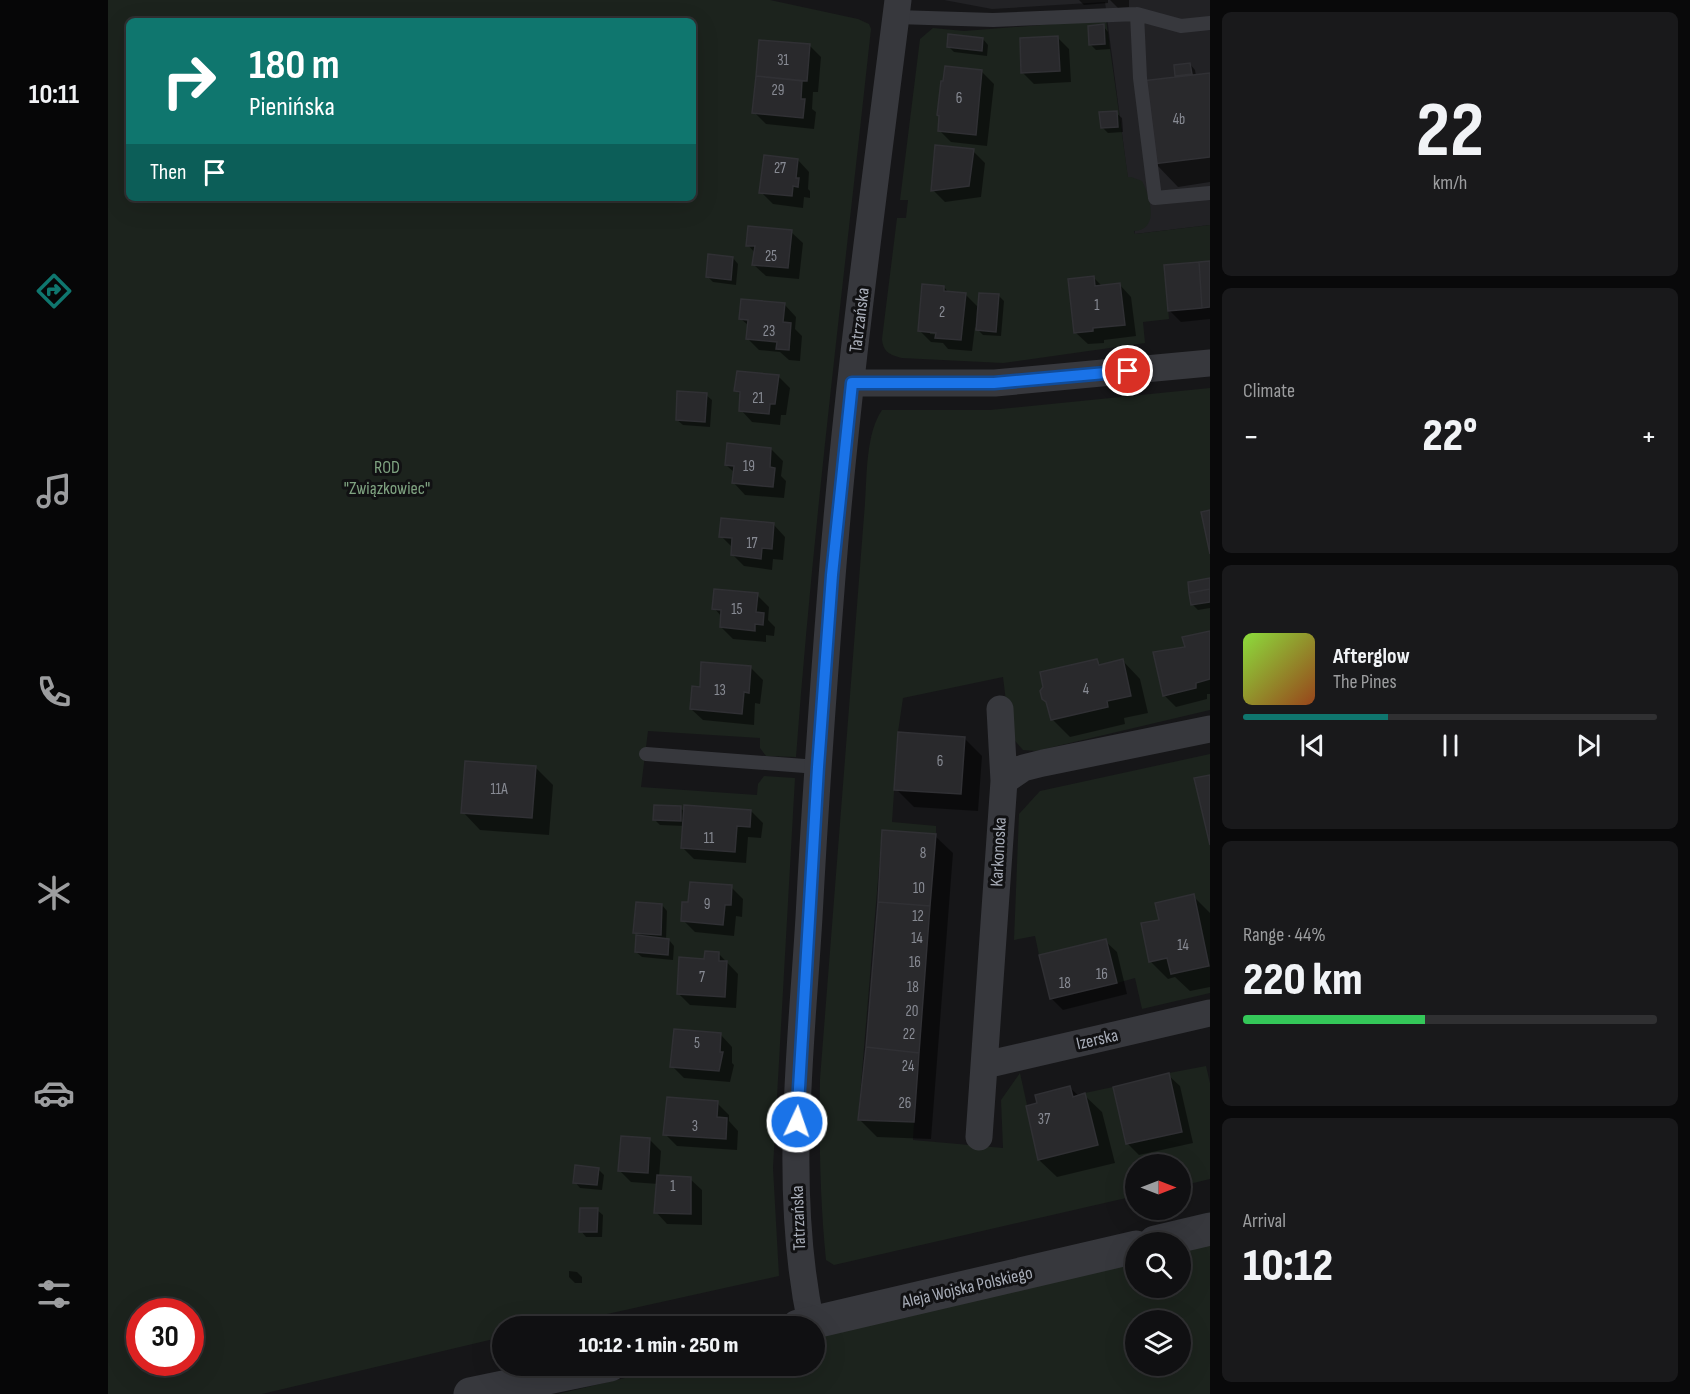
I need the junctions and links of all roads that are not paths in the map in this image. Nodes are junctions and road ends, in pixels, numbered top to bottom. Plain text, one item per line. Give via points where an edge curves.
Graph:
1 (897, 8) edge
2 (1137, 14) junction
3 (1210, 23) edge
4 (1210, 193) edge
5 (1210, 363) edge
6 (852, 383) junction
7 (1000, 709) dead end
8 (1210, 729) edge
9 (646, 754) dead end
10 (818, 767) junction
11 (1004, 781) junction
12 (1210, 1013) edge
13 (985, 1065) junction
14 (979, 1137) dead end
15 (1210, 1229) edge
16 (1191, 1233) edge
17 (1125, 1250) edge
18 (804, 1316) edge
19 (825, 1320) edge
20 (557, 1376) edge
21 (470, 1394) edge

1 - 2 lane via 993,20
1 - 6 street, Tatrzańska
2 - 3 lane via 1180,26
2 - 4 lane via 1140,78 1155,198
5 - 6 street via 994,383
6 - 10 street, Tatrzańska
7 - 11 street, Karkonoska
8 - 11 street via 1023,768
9 - 10 lane
10 - 18 street, Tatrzańska via 796,1139
11 - 13 street, Karkonoska
12 - 13 street, Izerska
13 - 14 street, Karkonoska
15 - 16 street
17 - 19 street, Aleja Wojska Polskiego
20 - 21 street

